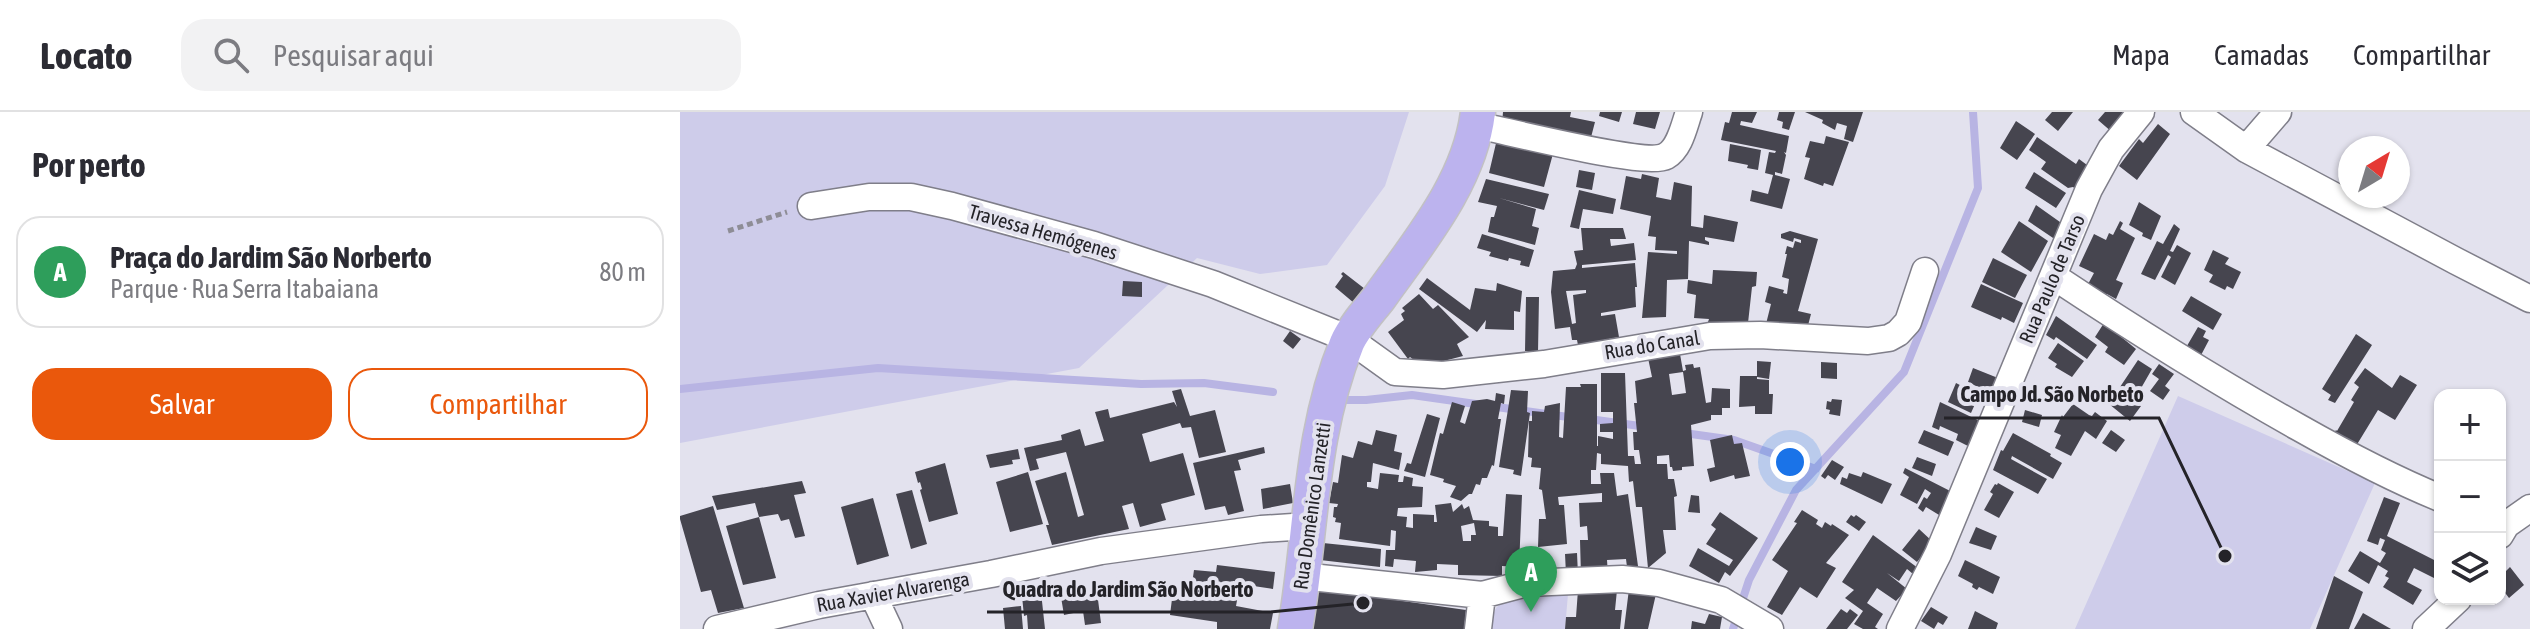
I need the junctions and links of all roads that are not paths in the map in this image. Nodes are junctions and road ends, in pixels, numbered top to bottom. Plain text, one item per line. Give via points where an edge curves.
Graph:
1 (1689, 112) edge
2 (2141, 112) edge
3 (2194, 112) edge
4 (2278, 112) edge
5 (1477, 118) edge
6 (2246, 149) junction
7 (811, 206) road end
8 (1925, 271) dead end
9 (2053, 276) junction
10 (2530, 299) edge
11 (1349, 339) junction
12 (2434, 496) edge
13 (2530, 508) edge
14 (2506, 525) edge
15 (1308, 526) junction
16 (1301, 576) junction
17 (873, 595) junction
18 (1482, 595) junction
19 (2452, 605) edge
20 (717, 629) edge
21 (889, 629) edge
22 (1295, 629) edge
23 (1478, 629) edge
24 (1770, 629) edge
25 (1900, 629) edge
26 (2426, 629) edge

1 - 5 street via 1674,150 1654,159
2 - 9 street, Rua Paulo de Tarso via 2111,149 2089,189
3 - 6 street
4 - 6 street
5 - 11 main road, Rua Domênico Lanzetti via 1460,169 1436,216
6 - 10 street
7 - 11 street, Travessa Hemógenes via 869,197 911,197 952,206 1213,284
8 - 11 street, Rua do Canal via 1908,322 1889,338 1868,341 1710,336 1443,375 1395,372
9 - 12 street via 2241,396
9 - 25 street, Rua Paulo de Tarso via 1938,554
11 - 15 main road, Rua Domênico Lanzetti via 1317,447
13 - 14 street
15 - 16 main road, Rua Domênico Lanzetti
15 - 17 street, Rua Xavier Alvarenga via 1101,551
16 - 18 street
16 - 22 main road, Rua Domênico Lanzetti
17 - 20 street, Rua Xavier Alvarenga
17 - 21 street
18 - 23 street
18 - 24 street via 1527,583 1659,583 1721,600
19 - 26 street

